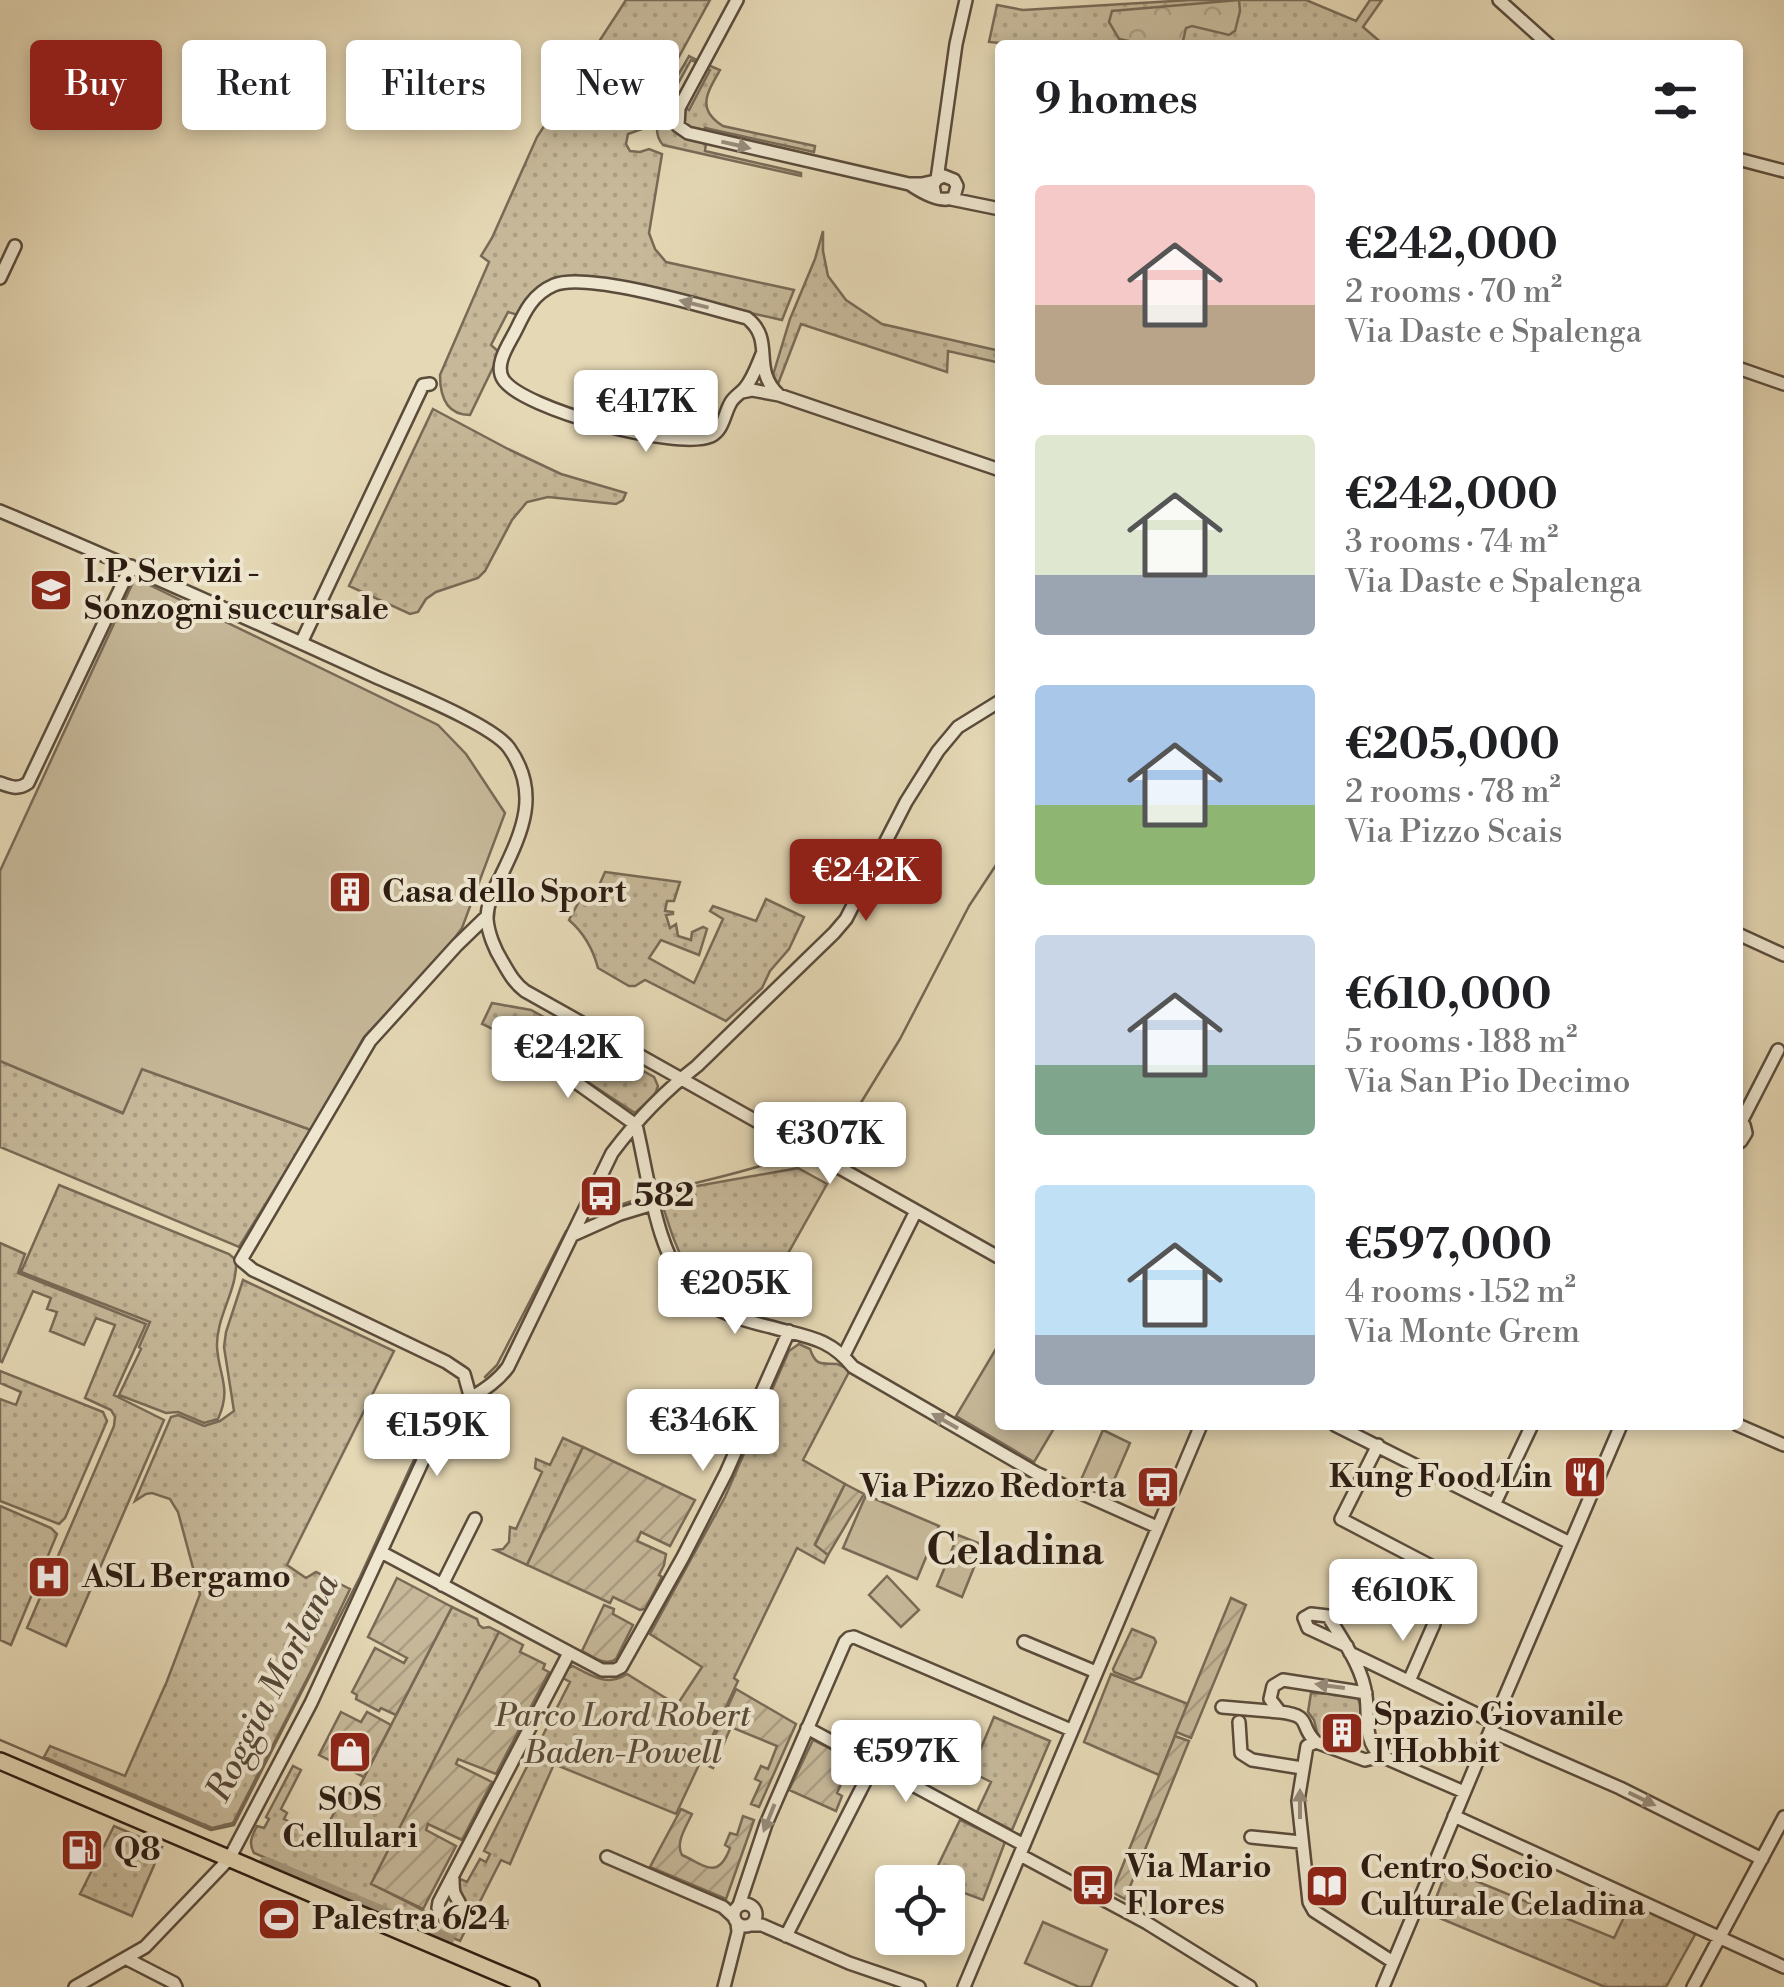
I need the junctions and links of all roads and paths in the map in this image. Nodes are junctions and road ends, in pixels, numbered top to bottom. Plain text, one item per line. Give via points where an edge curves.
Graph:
1 (737, 0) edge
2 (966, 0) edge
3 (1505, 4) edge
4 (1544, 40) edge
5 (942, 147) junction
6 (1743, 159) edge
7 (1784, 171) edge
8 (936, 180) junction
9 (909, 184) junction
10 (953, 188) junction
11 (935, 196) junction
12 (995, 207) edge
13 (14, 246) dead end
14 (0, 278) edge
15 (762, 354) junction
16 (1743, 370) edge
17 (430, 384) dead end
18 (1784, 384) edge
19 (742, 392) junction
20 (780, 394) junction
21 (995, 468) edge
22 (0, 511) edge
23 (131, 566) junction
24 (301, 643) junction
25 (995, 704) edge
26 (0, 784) edge
27 (487, 916) junction
28 (1743, 936) edge
29 (1784, 955) edge
30 (520, 1048) dead end
31 (1778, 1050) dead end
32 (681, 1079) junction
33 (1743, 1115) edge
34 (636, 1125) junction
35 (651, 1196) junction
36 (916, 1211) junction
37 (572, 1236) junction
38 (995, 1255) edge
39 (789, 1331) junction
40 (844, 1355) junction
41 (471, 1399) junction
42 (1743, 1427) edge
43 (1199, 1430) edge
44 (1346, 1430) edge
45 (1530, 1430) edge
46 (1620, 1430) edge
47 (1378, 1445) junction
48 (1784, 1445) edge
49 (1494, 1506) junction
50 (474, 1519) dead end
51 (1157, 1528) junction
52 (1570, 1543) junction
53 (380, 1552) junction
54 (1431, 1566) dead end
55 (442, 1585) junction
56 (1434, 1624) dead end
57 (1024, 1642) dead end
58 (568, 1654) junction
59 (1382, 1668) junction
60 (1096, 1672) junction
61 (1409, 1681) junction
62 (1366, 1693) junction
63 (1222, 1707) dead end
64 (1280, 1712) junction
65 (1239, 1722) dead end
66 (1491, 1726) junction
67 (808, 1728) junction
68 (1071, 1730) junction
69 (1316, 1742) junction
70 (1381, 1756) junction
71 (0, 1761) edge
72 (874, 1764) junction
73 (1302, 1768) junction
74 (1464, 1792) junction
75 (1454, 1816) junction
76 (1784, 1818) edge
77 (1251, 1837) dead end
78 (1301, 1842) junction
79 (1022, 1850) junction
80 (607, 1857) dead end
81 (229, 1858) junction
82 (1762, 1859) junction
83 (453, 1879) dead end
84 (745, 1920) junction
85 (786, 1936) junction
86 (1721, 1937) junction
87 (127, 1958) junction
88 (1393, 1962) junction
89 (1784, 1968) edge
90 (75, 1987) edge
91 (176, 1987) edge
92 (531, 1987) edge
93 (724, 1987) edge
94 (920, 1987) edge
95 (964, 1987) edge
96 (1250, 1987) edge
97 (1384, 1987) edge
98 (1694, 1987) edge

1 -> 9 street via 679,108 678,126 688,134
2 - 5 street
3 - 4 street
5 - 8 street
5 - 10 street
6 - 7 street
8 - 9 street
8 - 10 street via 944,176
8 - 11 street
9 - 11 street
10 - 11 street via 941,200
10 - 12 street
13 - 14 street
15 - 19 street
15 -> 19 street via 762,334 747,318 575,280 537,295 501,360 504,381 514,390 608,427 668,438 710,436
15 - 20 street via 768,384
16 - 18 street
17 - 24 street
19 - 20 street
20 - 21 street
22 - 23 street
23 - 24 street
23 - 26 street via 28,783
24 - 27 street via 483,728 509,748 525,784 527,810
25 - 32 street via 958,727 938,751 834,933
27 - 32 street via 496,952 515,983
27 - 41 street via 370,1041 241,1260 446,1362 464,1374
28 - 29 street
30 - 34 street
31 - 33 street
32 - 34 street
32 - 36 street
34 - 35 street
34 - 37 street via 612,1153
35 - 37 street
35 - 39 street via 664,1240 692,1292 722,1310
36 - 38 street
36 - 40 street
37 - 41 street via 508,1367
39 - 40 street
39 - 58 street via 726,1474 622,1667 602,1670
51 -> 40 street via 1036,1473 853,1367
41 - 53 street via 443,1422
42 - 48 street
43 - 51 street
44 - 47 street
45 - 49 street
46 - 52 street
47 - 49 street
47 - 54 street via 1341,1519
49 - 52 street
50 - 55 street
51 - 60 street
52 - 66 street
53 - 55 street
53 - 81 street
55 - 58 street
56 - 61 street
57 - 60 street
58 - 83 street
59 - 61 street
59 - 62 street
59 - 62 street via 1349,1649
60 - 68 street
61 - 66 street
62 -> 64 street via 1283,1680 1270,1691
62 - 70 street via 1370,1742
63 - 64 street
64 - 69 street via 1301,1718
65 - 73 street via 1241,1753
66 - 74 street
66 -> 82 street
67 - 68 street via 844,1642 854,1637
67 - 72 street
67 -> 84 street via 766,1824
68 - 79 street
69 - 70 street via 1365,1760
69 - 73 street via 1307,1746
70 - 74 street
71 - 81 main road
72 - 79 street
72 - 85 street
78 -> 73 street
74 - 75 street
75 - 86 street
75 - 88 street
76 - 82 street
77 - 78 street
78 - 88 street via 1314,1910
79 - 95 street
79 - 96 street
80 - 84 street
81 - 87 street
81 - 92 main road
82 - 86 street
84 - 85 street
84 - 93 street
85 - 94 street
86 - 89 street
86 - 98 street
87 - 90 street
87 - 91 street
88 - 97 street

